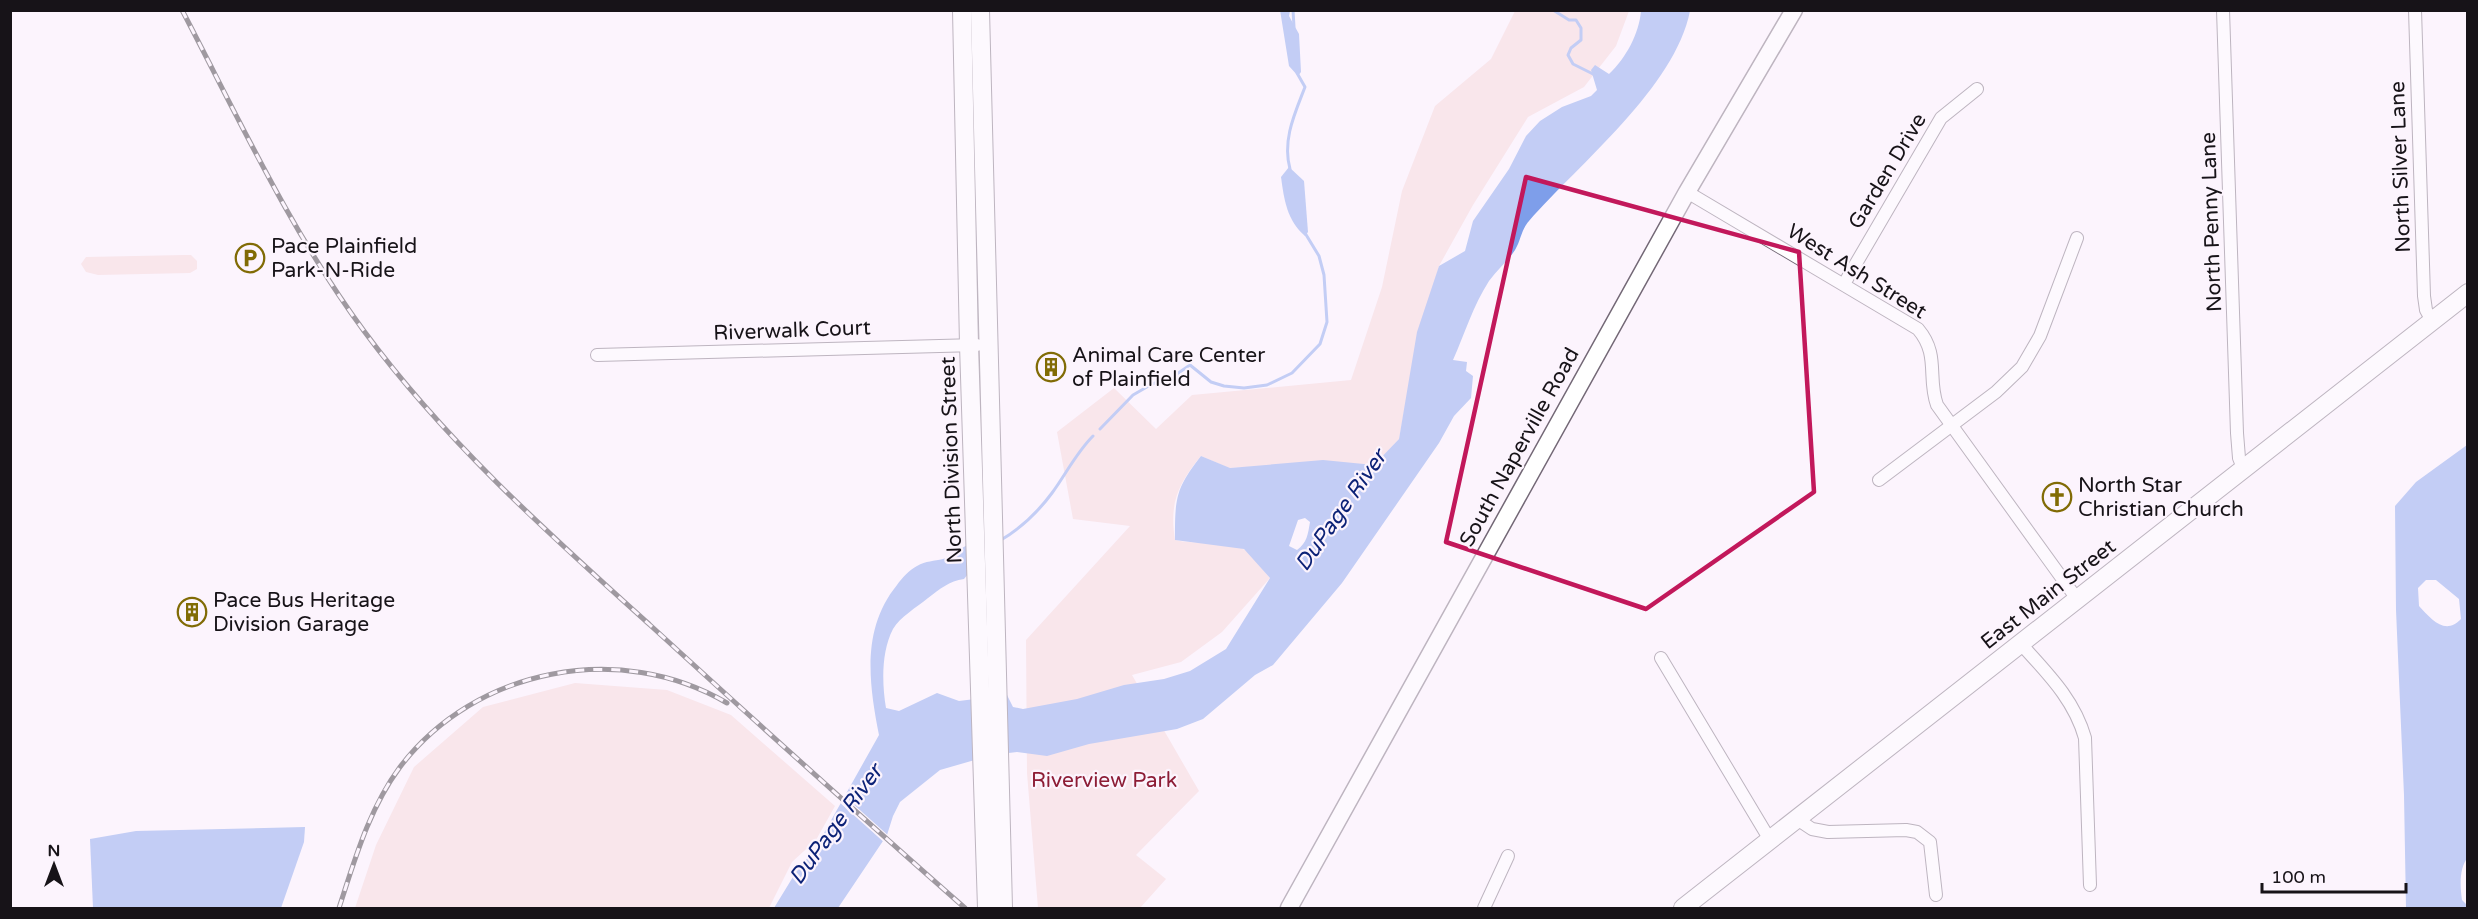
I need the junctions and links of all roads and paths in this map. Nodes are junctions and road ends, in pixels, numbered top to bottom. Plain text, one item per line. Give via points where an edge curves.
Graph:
1 (962, 10) edge
2 (980, 10) edge
3 (1794, 10) edge
4 (2223, 10) edge
5 (2415, 10) edge
6 (972, 48) junction
7 (1977, 89) dead end
8 (1687, 192) junction
9 (2078, 238) dead end
10 (1844, 284) junction
11 (2468, 293) edge
12 (2432, 321) junction
13 (969, 345) junction
14 (988, 345) junction
15 (597, 355) dead end
16 (1951, 426) junction
17 (2243, 468) junction
18 (1879, 480) dead end
19 (2077, 599) junction
20 (2021, 644) junction
21 (1661, 658) dead end
22 (988, 671) junction
23 (991, 770) junction
24 (1797, 819) junction
25 (1770, 840) junction
26 (1508, 856) dead end
27 (2090, 885) dead end
28 (1936, 895) dead end
29 (1691, 906) edge
30 (987, 909) edge
31 (1003, 909) edge
32 (1289, 909) edge
33 (1484, 909) edge

1 - 6 main road, North Division Street
2 - 6 main road, North Division Street
3 - 8 main road, South Naperville Road
4 - 17 street, North Penny Lane via 2237,433
5 - 12 street, North Silver Lane via 2424,296
6 - 13 main road, North Division Street
6 - 14 main road, North Division Street
7 - 10 street, Garden Drive via 1941,118
8 - 10 street, West Ash Street
8 - 32 main road, South Naperville Road
9 - 16 street via 2040,336 2022,367
10 - 16 street, West Ash Street via 1924,336 1933,360 1933,395
11 - 12 main road, East Main Street
12 - 17 main road, East Main Street
13 - 14 street, Riverwalk Court
13 - 15 street, Riverwalk Court
13 - 22 main road, North Division Street via 977,573
14 - 22 main road, North Division Street via 993,557
16 - 18 street
16 - 19 street, West Ash Street
17 - 19 main road, East Main Street
19 - 20 main road, East Main Street
20 - 24 main road, East Main Street
20 - 27 street via 2070,702 2085,738
21 - 25 street
22 - 23 main road, North Division Street
23 - 30 main road, North Division Street
23 - 31 main road, North Division Street
24 - 25 main road, East Main Street
24 - 28 street via 1812,829 1828,832 1917,832 1931,847
25 - 29 main road, East Main Street
26 - 33 street

